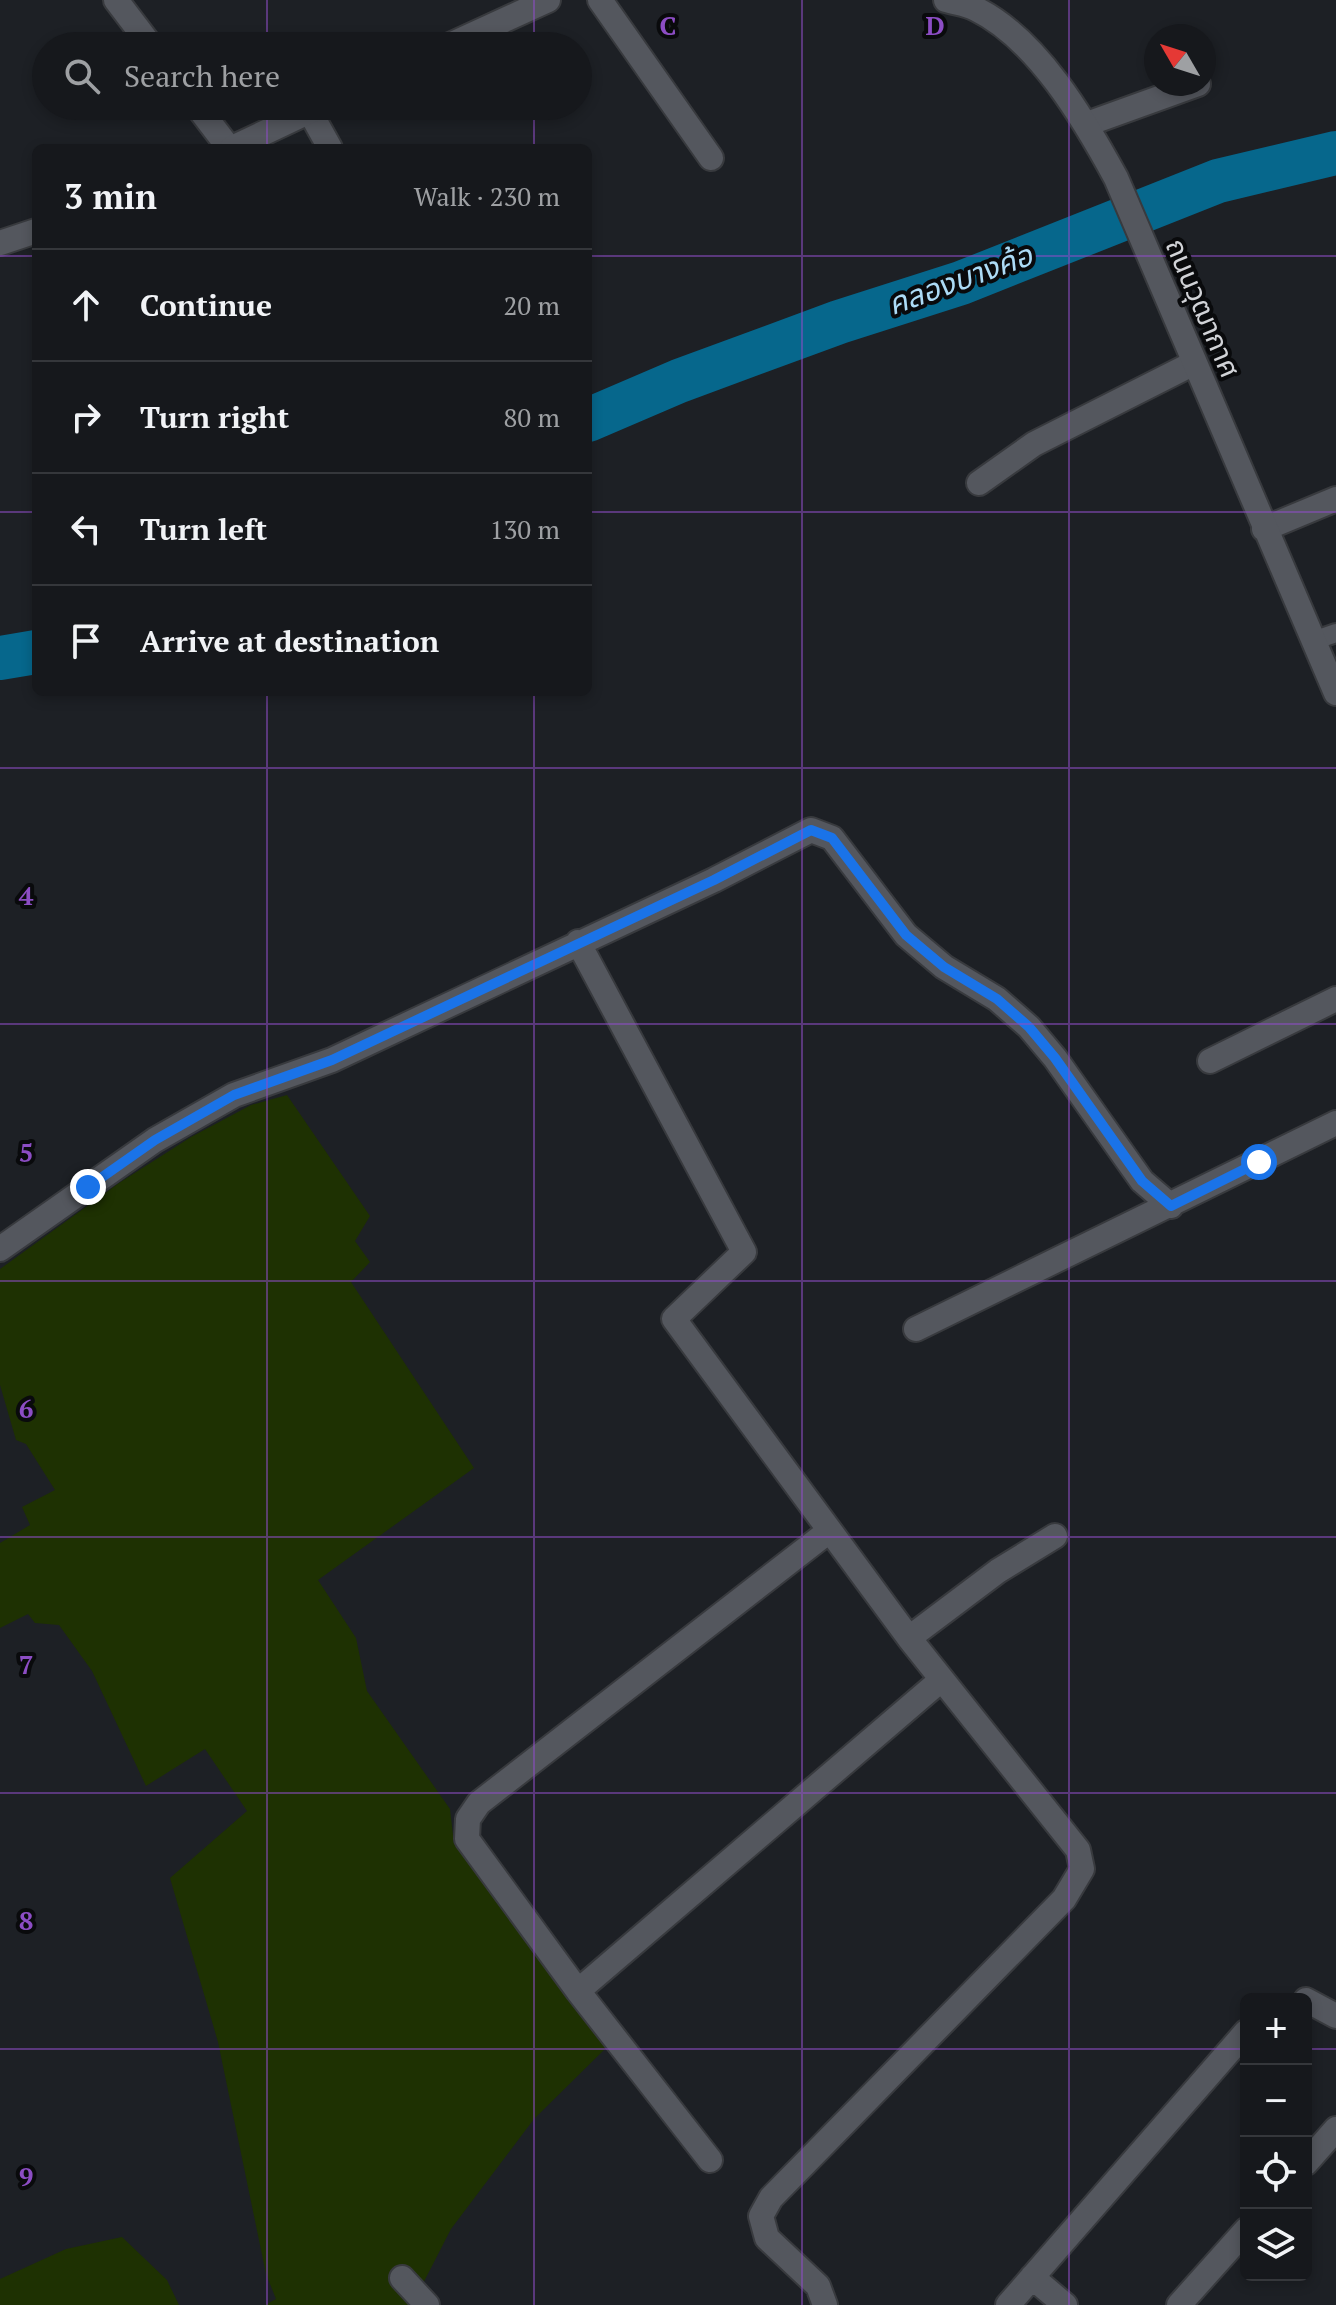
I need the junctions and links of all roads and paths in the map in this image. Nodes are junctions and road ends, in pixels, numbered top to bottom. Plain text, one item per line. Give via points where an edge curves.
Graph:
1 (116, 0) edge
2 (548, 0) edge
3 (600, 0) edge
4 (946, 0) edge
5 (978, 4) edge
6 (140, 32) edge
7 (478, 32) edge
8 (1166, 96) edge
9 (208, 120) edge
10 (292, 120) edge
11 (320, 120) edge
12 (1087, 124) junction
13 (227, 144) edge
14 (239, 144) edge
15 (329, 144) edge
16 (711, 158) dead end
17 (32, 232) edge
18 (0, 243) edge
19 (1194, 363) junction
20 (979, 483) dead end
21 (1336, 499) edge
22 (1264, 529) junction
23 (1336, 633) edge
24 (1313, 641) junction
25 (1336, 693) edge
26 (578, 942) junction
27 (1336, 999) edge
28 (1210, 1061) dead end
29 (1336, 1123) edge
30 (1171, 1206) junction
31 (0, 1249) edge
32 (916, 1329) dead end
33 (829, 1531) junction
34 (1055, 1536) dead end
35 (909, 1638) junction
36 (941, 1680) junction
37 (578, 1991) junction
38 (1312, 2003) edge
39 (1336, 2016) edge
40 (1240, 2039) edge
41 (1336, 2129) edge
42 (1312, 2156) edge
43 (710, 2160) dead end
44 (1240, 2237) edge
45 (1032, 2277) junction
46 (402, 2278) dead end
47 (427, 2305) edge
48 (825, 2305) edge
49 (1008, 2305) edge
50 (1065, 2305) edge
51 (1179, 2305) edge

1 - 6 street
2 - 7 street
3 - 16 street
4 - 5 street, ถนนวุฒากาศ
5 - 12 street, ถนนวุฒากาศ via 1048,72
8 - 12 street
9 - 13 street
10 - 14 street
11 - 15 street
12 - 19 street, ถนนวุฒากาศ via 1116,178
17 - 18 street
19 - 20 street via 1034,444
19 - 22 street, ถนนวุฒากาศ
21 - 22 street
22 - 24 street, ถนนวุฒากาศ
23 - 24 lane
24 - 25 street, ถนนวุฒากาศ
26 - 30 street via 811,830 832,838 906,935 1029,1027 1142,1181
26 - 31 street via 332,1060 234,1095 155,1140
26 - 33 street via 744,1252 674,1319
27 - 28 street
29 - 30 street
30 - 32 street
33 - 35 street
33 - 37 street via 479,1803 468,1819 467,1839
34 - 35 street
35 - 36 street
36 - 37 street
36 - 48 street via 1078,1850 1082,1869 1064,1899 771,2198 761,2216 767,2238 818,2286
37 - 43 street
38 - 39 street
40 - 45 street
41 - 42 street
44 - 51 street
45 - 49 street
45 - 50 street
46 - 47 street

